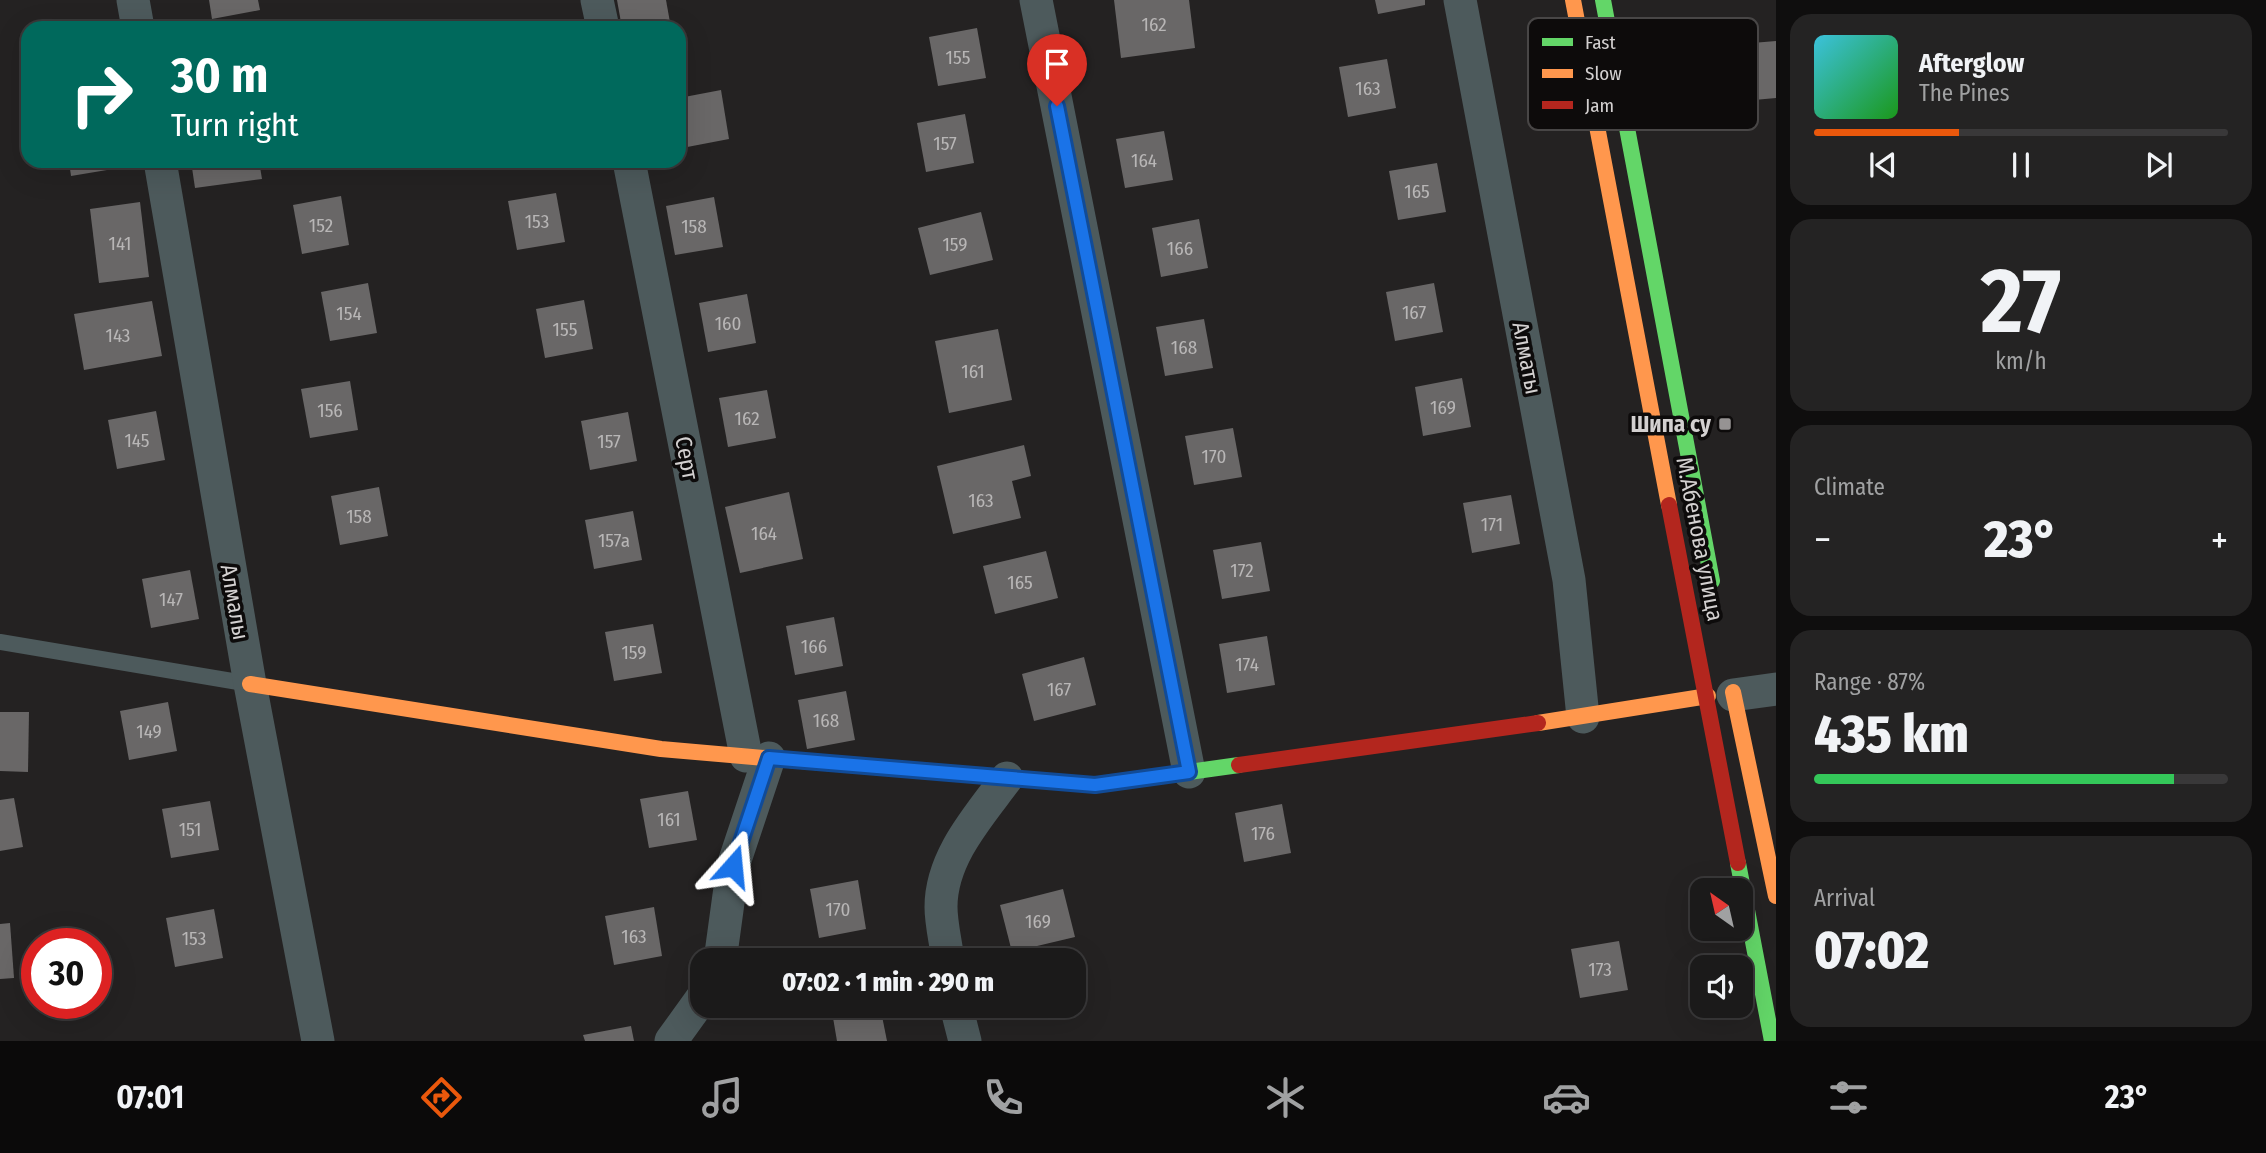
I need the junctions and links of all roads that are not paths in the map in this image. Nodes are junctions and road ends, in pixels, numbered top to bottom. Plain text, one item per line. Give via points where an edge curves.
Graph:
1 (133, 0) edge
2 (597, 0) edge
3 (1036, 0) edge
4 (1461, 0) edge
5 (1573, 0) edge
6 (1603, 0) edge
7 (1577, 18) edge
8 (1606, 18) edge
9 (137, 21) edge
10 (602, 21) edge
11 (1601, 130) edge
12 (1627, 130) edge
13 (161, 168) edge
14 (631, 168) edge
15 (1716, 600) dead end
16 (0, 642) edge
17 (250, 684) junction
18 (1776, 689) edge
19 (1724, 691) junction
20 (1583, 717) junction
21 (757, 757) junction
22 (1189, 772) junction
23 (1007, 778) junction
24 (1776, 896) edge
25 (722, 948) edge
26 (946, 948) edge
27 (690, 1015) edge
28 (959, 1018) edge
29 (318, 1041) edge
30 (671, 1041) edge
31 (965, 1041) edge
32 (1772, 1041) edge

1 - 9 street
2 - 10 street
3 - 22 street
4 - 20 street, Алматы via 1569,580
5 - 7 main road, М.Абенова улица
6 - 8 main road, М.Абенова улица
11 - 19 main road, М.Абенова улица
12 - 15 main road, М.Абенова улица
13 - 17 street, Алмалы
14 - 21 street, Серт
16 - 17 lane
17 - 21 main road via 662,749
17 - 29 street, Алмалы
18 - 19 street
19 - 20 main road
19 - 24 main road, М.Абенова улица
19 - 32 main road, М.Абенова улица via 1757,962
20 - 22 main road
21 - 23 main road
21 - 25 street via 733,866
22 - 23 main road via 1095,785
23 - 26 street via 947,868 941,906
27 - 30 street
28 - 31 street

